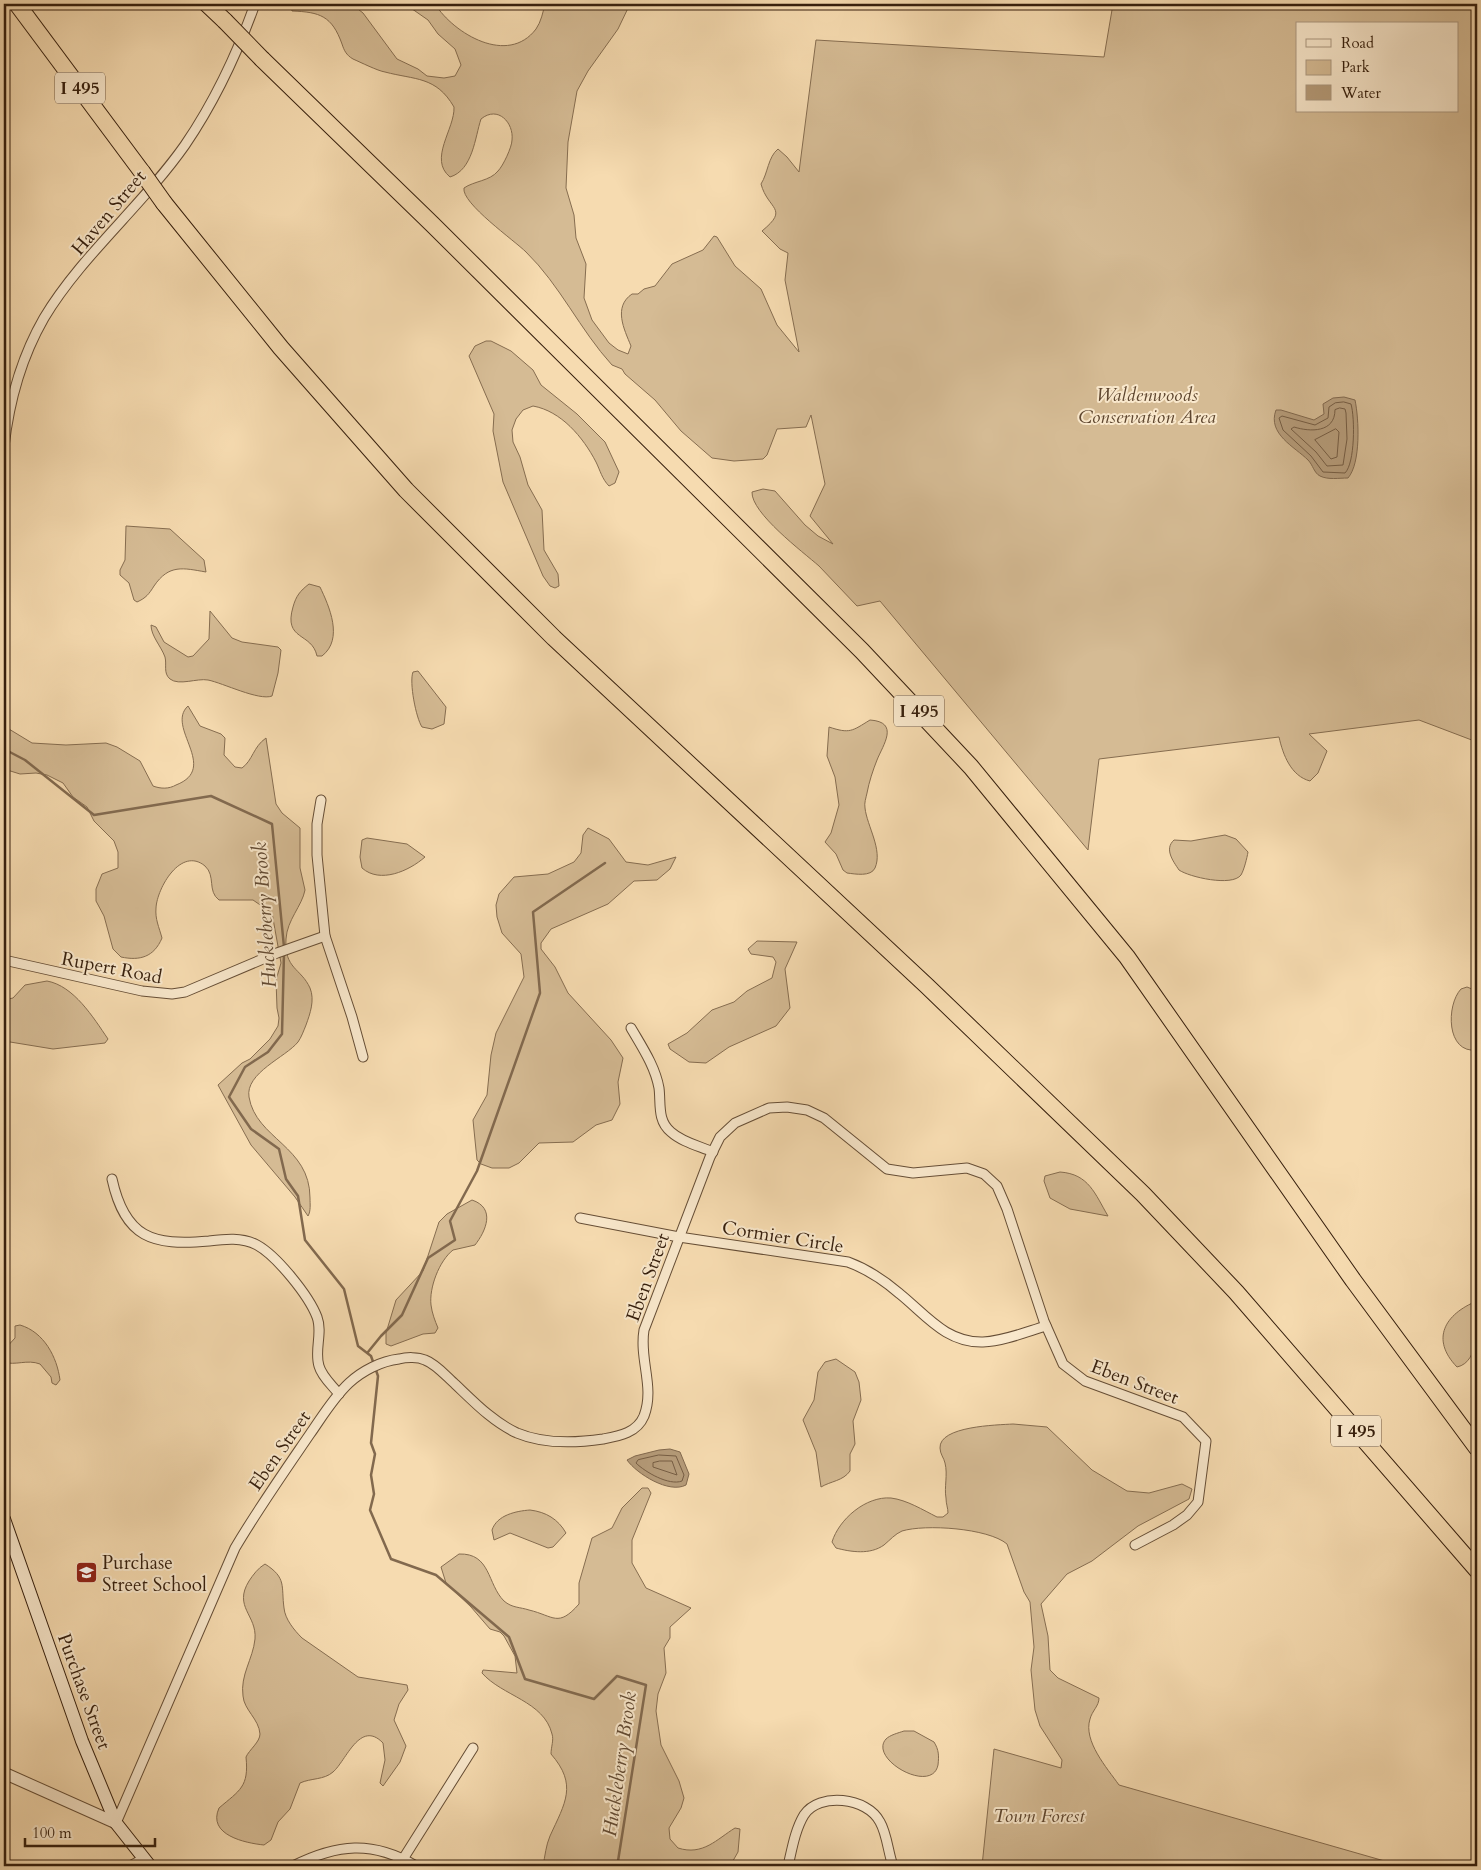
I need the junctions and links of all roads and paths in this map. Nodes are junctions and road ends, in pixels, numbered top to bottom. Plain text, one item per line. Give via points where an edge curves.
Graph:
1 (17, 4) edge
2 (207, 4) edge
3 (255, 4) edge
4 (4, 447) edge
5 (321, 800) dead end
6 (325, 936) junction
7 (4, 960) edge
8 (631, 1028) dead end
9 (364, 1057) dead end
10 (713, 1152) junction
11 (112, 1179) dead end
12 (580, 1218) dead end
13 (679, 1237) junction
14 (1046, 1326) junction
15 (339, 1394) junction
16 (1477, 1448) edge
17 (4, 1519) edge
18 (1135, 1545) dead end
19 (1477, 1570) edge
20 (473, 1748) dead end
21 (4, 1773) edge
22 (116, 1823) junction
23 (403, 1858) junction
24 (146, 1862) edge
25 (130, 1866) edge
26 (293, 1866) edge
27 (416, 1866) edge
28 (788, 1866) edge
29 (893, 1866) edge

1 - 19 highway, I 495, bridge via 164,203 281,348 406,490 554,638 927,986 1142,1194 1236,1292
2 - 16 highway, I 495, bridge via 841,630 971,767 1127,957 1359,1288
3 - 4 street, Haven Street via 221,87 184,147 45,317 32,340 14,389
5 - 6 street via 317,855
6 - 7 street, Rupert Road via 185,992 172,994 142,991
6 - 9 street
8 - 10 street via 654,1070 662,1122 679,1137
10 - 13 street, Eben Street
10 - 14 street, Eben Street via 720,1137 742,1118 769,1108 787,1107 807,1110 824,1118 887,1169 913,1173 967,1168 984,1174 997,1186 1007,1209
11 - 15 street via 122,1212 131,1224 155,1240 181,1243 243,1240 270,1253 289,1274 318,1318 319,1367
12 - 13 street, Cormier Circle
13 - 14 street, Cormier Circle via 838,1260 859,1266 900,1293 944,1332 963,1340 994,1341
13 - 15 street, Eben Street via 644,1330 648,1404 639,1424 624,1434 572,1442 518,1433 496,1420 426,1360 398,1358 368,1369
14 - 18 street, Eben Street via 1058,1357 1077,1376 1109,1392 1183,1417 1206,1440 1198,1502 1173,1525
15 - 22 street, Eben Street via 265,1499 235,1548
17 - 22 main road, Purchase Street via 82,1741
20 - 23 street
21 - 22 street
22 - 24 main road, Purchase Street
23 - 26 street via 352,1847 331,1851
23 - 27 street
24 - 25 street
28 - 29 street via 805,1814 815,1805 847,1800 866,1805 880,1822

